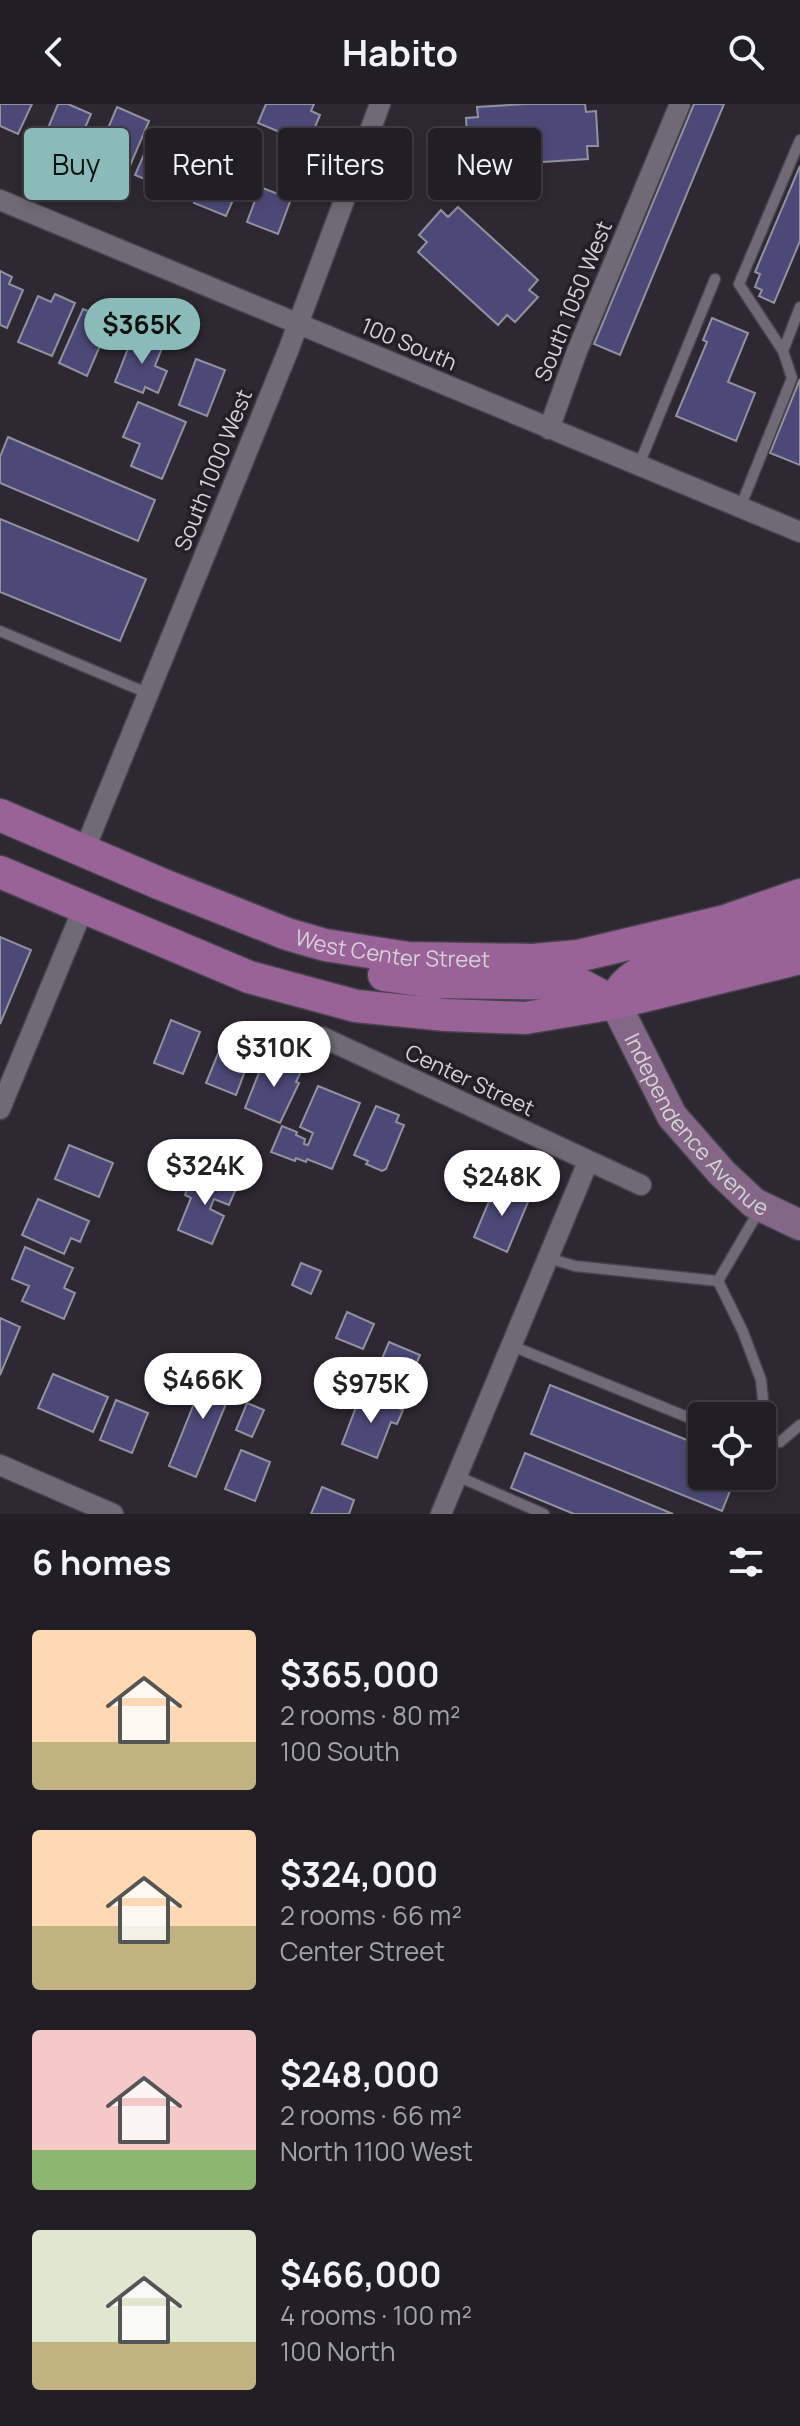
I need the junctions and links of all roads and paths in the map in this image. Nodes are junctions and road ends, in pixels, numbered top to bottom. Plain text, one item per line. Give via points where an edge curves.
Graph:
1 (380, 104) edge
2 (680, 104) edge
3 (800, 140) edge
4 (0, 200) edge
5 (715, 279) dead end
6 (800, 307) edge
7 (298, 323) junction
8 (783, 351) junction
9 (549, 429) junction
10 (638, 467) junction
11 (740, 508) junction
12 (800, 532) edge
13 (0, 631) edge
14 (147, 693) junction
15 (0, 815) edge
16 (84, 851) junction
17 (0, 872) edge
18 (800, 895) edge
19 (83, 909) junction
20 (800, 926) edge
21 (307, 940) junction
22 (800, 958) edge
23 (615, 1003) junction
24 (322, 1037) dead end
25 (5, 1086) edge
26 (0, 1109) edge
27 (588, 1162) junction
28 (641, 1185) dead end
29 (761, 1207) junction
30 (800, 1225) edge
31 (548, 1258) junction
32 (718, 1281) junction
33 (512, 1346) junction
34 (762, 1402) edge
35 (688, 1417) edge
36 (800, 1425) edge
37 (776, 1442) edge
38 (0, 1465) edge
39 (457, 1476) junction
40 (113, 1514) edge
41 (441, 1514) edge
42 (544, 1514) edge

1 - 7 street, South 1000 West
2 - 9 street, South 1050 West
3 - 8 lane via 739,284
4 - 7 street, 100 South
5 - 10 lane
6 - 8 lane
7 - 9 street, 100 South
7 - 14 street, South 1000 West
8 - 11 lane via 792,378
9 - 10 street, 100 South
10 - 11 street, 100 South
11 - 12 street, 100 South
13 - 14 lane
14 - 16 street, South 1000 West
15 - 16 main road, West Center Street
16 - 21 main road, West Center Street
17 - 19 main road
18 - 21 main road, West Center Street via 725,921 563,958 408,958
19 - 23 main road via 249,977 356,1006 525,1018
19 - 25 street
20 - 23 main road via 723,953 638,974 618,992
21 - 23 main road via 357,971 432,982 579,984
22 - 23 main road
23 - 29 street, Independence Avenue via 672,1116 722,1173
24 - 27 street, Center Street
25 - 26 street
27 - 28 street, Center Street
27 - 31 street
29 - 30 street, Independence Avenue
29 - 32 lane
31 - 32 lane via 575,1266
31 - 33 street
32 - 34 lane via 761,1380
33 - 35 lane
33 - 39 street
36 - 37 lane
38 - 40 street
39 - 41 street
39 - 42 lane

